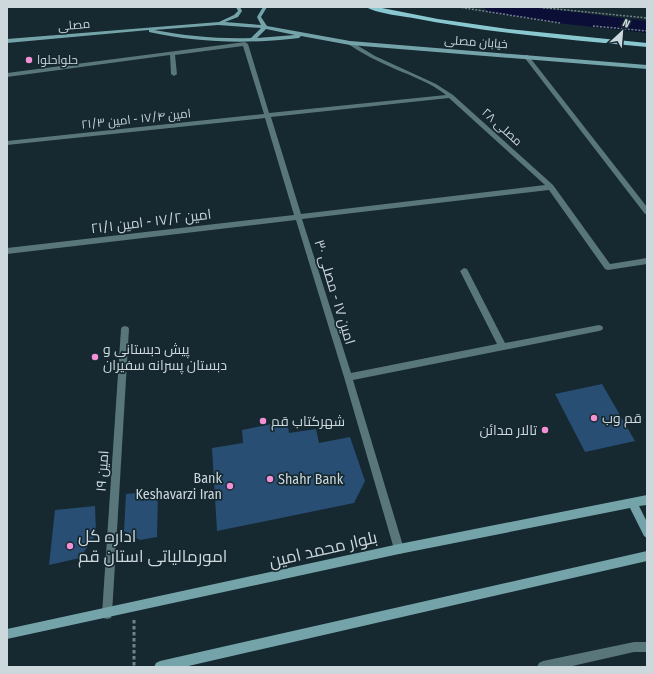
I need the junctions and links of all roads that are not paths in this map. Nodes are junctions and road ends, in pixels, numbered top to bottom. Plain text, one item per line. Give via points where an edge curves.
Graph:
1 (238, 7) edge
2 (265, 7) edge
3 (334, 7) edge
4 (371, 7) edge
5 (402, 7) edge
6 (421, 19) junction
7 (218, 23) junction
8 (265, 27) junction
9 (142, 29) junction
10 (303, 36) junction
11 (252, 40) junction
12 (7, 41) edge
13 (350, 42) junction
14 (647, 45) edge
15 (172, 53) junction
16 (526, 56) junction
17 (647, 67) edge
18 (174, 74) dead end
19 (7, 76) edge
20 (451, 96) junction
21 (268, 117) junction
22 (7, 143) edge
23 (550, 187) junction
24 (647, 212) edge
25 (298, 217) junction
26 (7, 251) edge
27 (647, 261) edge
28 (464, 271) dead end
29 (599, 328) dead end
30 (125, 329) dead end
31 (502, 346) junction
32 (348, 377) junction
33 (647, 500) edge
34 (632, 504) junction
35 (647, 533) edge
36 (399, 549) junction
37 (647, 556) edge
38 (107, 614) junction
39 (7, 634) edge
40 (647, 646) edge
41 (160, 667) edge
42 (543, 667) edge

1 - 7 main road via 240,11 236,16
2 - 8 main road via 259,17
3 - 4 main road
4 - 6 main road
5 - 6 main road
6 - 14 main road via 476,28
7 - 8 main road
7 - 9 main road, مصلی
8 - 10 main road
8 - 11 main road
9 - 11 main road via 202,38
9 - 12 main road, مصلی
10 - 11 main road
10 - 13 main road, خیابان مصلی
13 - 16 main road, خیابان مصلی
13 - 20 street, مصلی ۲۸ via 362,52 432,82
15 - 18 street
15 - 19 street
15 - 21 street, امین ۱۷ - مصلی ۳۰ via 245,44
16 - 17 main road, خیابان مصلی
16 - 24 street
20 - 21 street, امین ۱۷/۴ - امین ۲۱/۳
20 - 23 street, مصلی ۲۸
21 - 22 street, امین ۱۷/۴ - امین ۲۱/۳
21 - 25 street, امین ۱۷ - مصلی ۳۰
23 - 25 street, امین ۱۷/۲ - امین ۲۱/۱
23 - 27 street, مصلی ۲۸ via 608,266
25 - 26 street, امین ۱۷/۲ - امین ۲۱/۱
25 - 32 street, امین ۱۷ - مصلی ۳۰
28 - 31 street
29 - 31 street
30 - 38 street, امین ۱۹
31 - 32 street
32 - 36 street, امین ۱۷ - مصلی ۳۰
33 - 34 main road, بلوار محمد امین
34 - 35 main road
34 - 36 main road, بلوار محمد امین
36 - 38 main road, بلوار محمد امین
37 - 41 main road
38 - 39 main road, بلوار محمد امین
40 - 42 street

